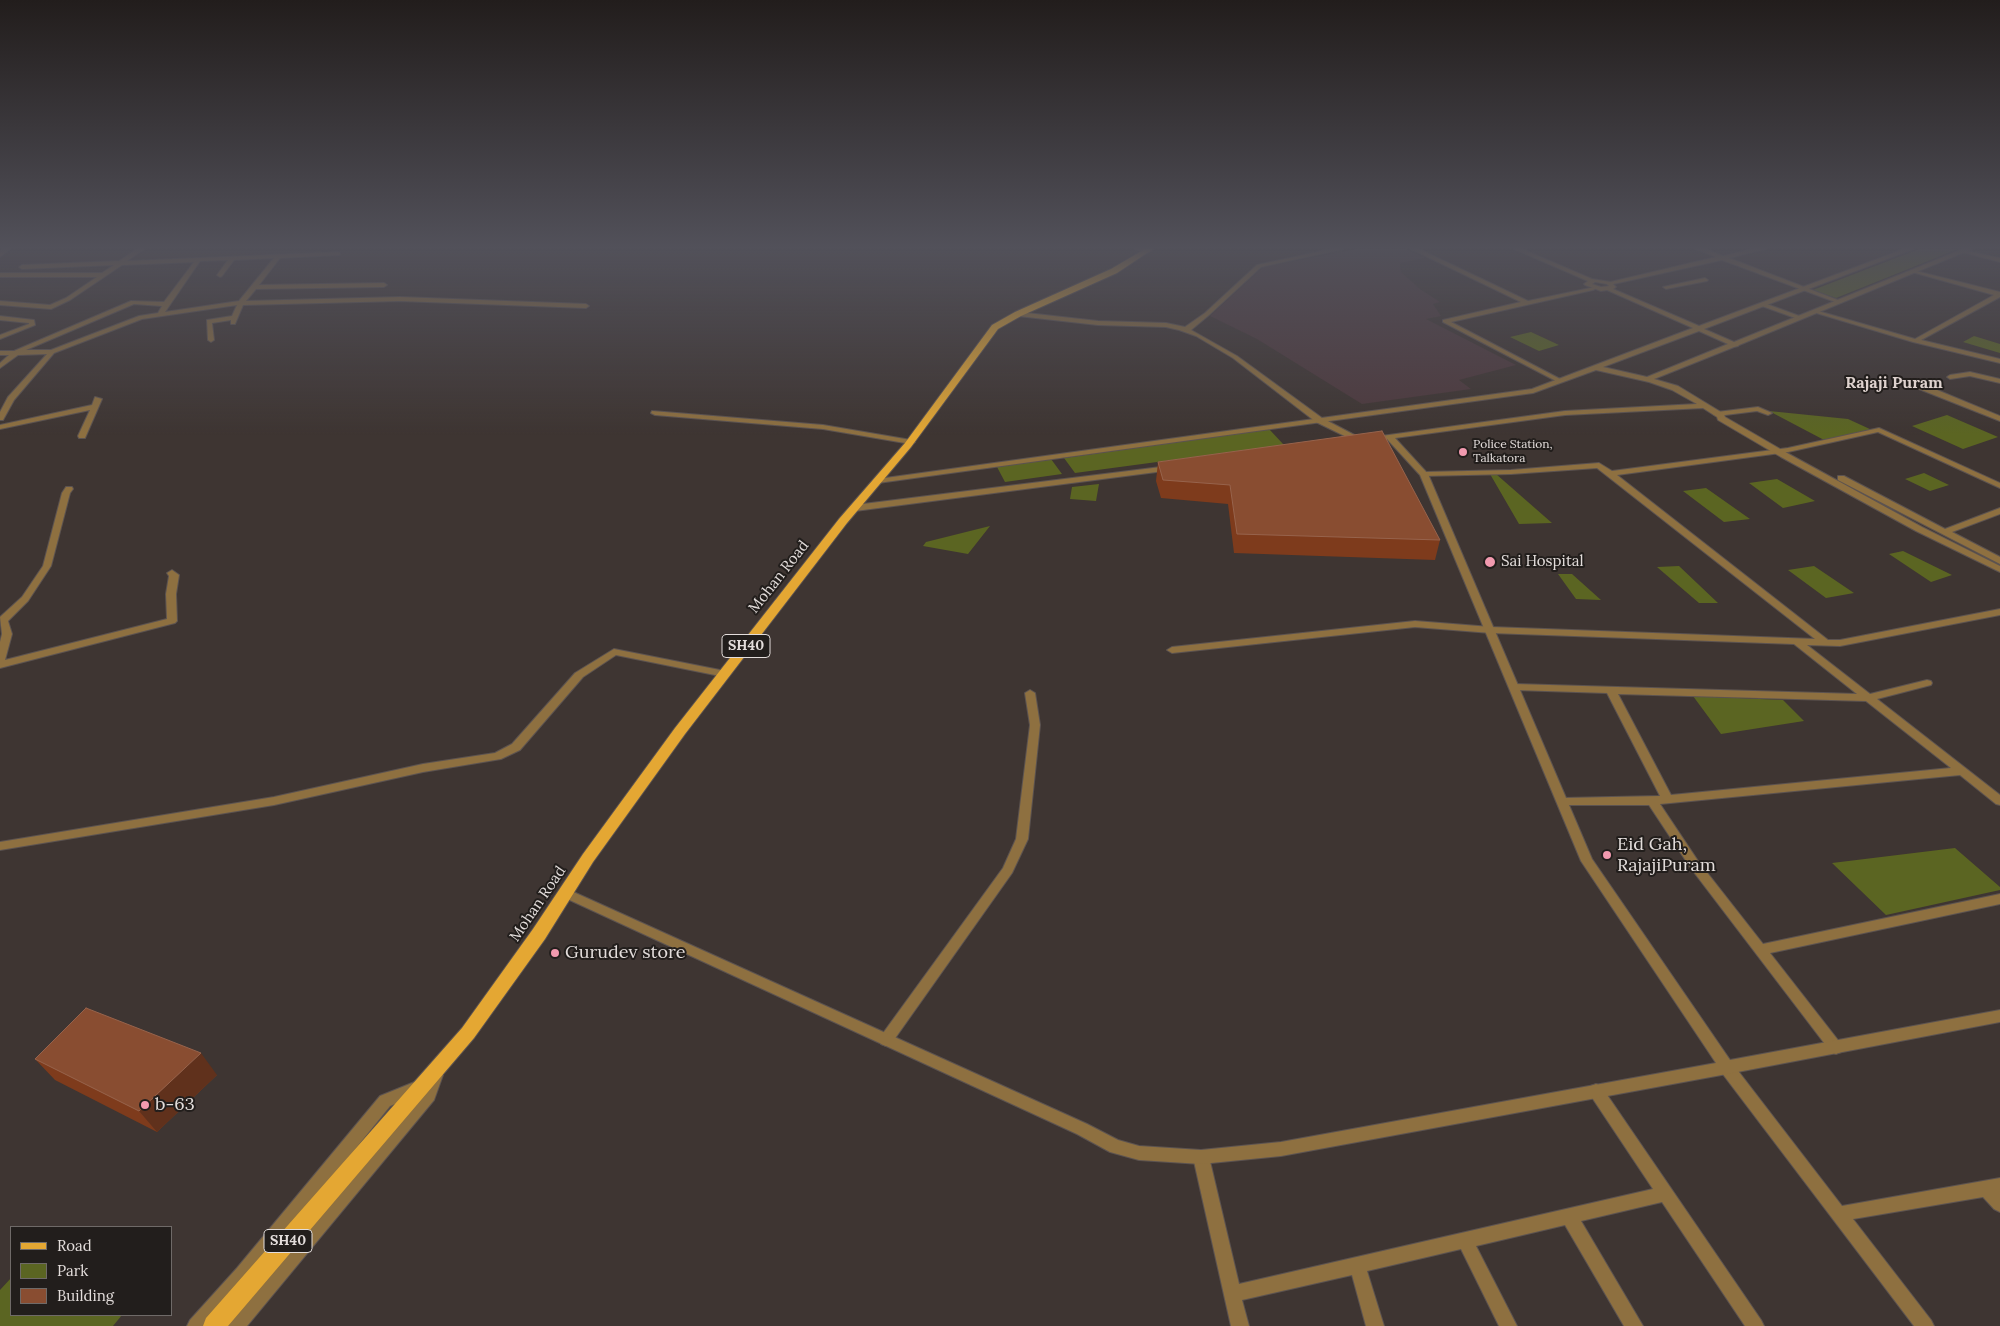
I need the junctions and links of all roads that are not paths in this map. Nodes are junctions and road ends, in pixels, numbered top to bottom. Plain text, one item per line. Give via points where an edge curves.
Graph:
1 (112, 311) edge
2 (176, 311) edge
3 (238, 311) edge
4 (1025, 311) edge
5 (1210, 311) edge
6 (1490, 311) edge
7 (1662, 311) edge
8 (1748, 311) edge
9 (1780, 311) edge
10 (1971, 311) edge
11 (1816, 312) joint
12 (161, 313) joint
13 (1018, 314) junction
14 (0, 318) edge
15 (1800, 318) junction
16 (1700, 329) junction
17 (1186, 330) junction
18 (0, 337) edge
19 (211, 340) dead end
20 (1915, 341) junction
21 (1736, 344) junction
22 (17, 352) junction
23 (52, 352) junction
24 (0, 353) edge
25 (2000, 362) edge
26 (1608, 363) junction
27 (0, 366) edge
28 (1596, 368) junction
29 (1950, 376) dead end
30 (1651, 380) junction
31 (1560, 381) junction
32 (2000, 382) edge
33 (1922, 387) dead end
34 (98, 399) dead end
35 (1704, 406) junction
36 (93, 407) junction
37 (1768, 412) dead end
38 (655, 413) dead end
39 (1719, 415) junction
40 (0, 418) edge
41 (2000, 418) edge
42 (1319, 420) junction
43 (0, 427) edge
44 (82, 436) dead end
45 (1389, 437) junction
46 (910, 442) junction
47 (1360, 442) junction
48 (1340, 444) edge
49 (1777, 450) junction
50 (1788, 450) junction
51 (1176, 467) edge
52 (1424, 474) junction
53 (1610, 474) junction
54 (878, 481) junction
55 (2000, 486) edge
56 (69, 489) dead end
57 (855, 508) junction
58 (2000, 511) edge
59 (1945, 532) junction
60 (2000, 560) edge
61 (2000, 570) edge
62 (172, 573) dead end
63 (2000, 612) edge
64 (2, 621) edge
65 (1491, 630) junction
66 (1797, 642) junction
67 (1825, 642) junction
68 (1172, 650) dead end
69 (0, 663) edge
70 (724, 674) junction
71 (1927, 682) dead end
72 (1515, 686) junction
73 (1611, 690) junction
74 (1030, 693) dead end
75 (1869, 698) junction
76 (1962, 771) junction
77 (1668, 800) junction
78 (1652, 801) junction
79 (2000, 801) edge
80 (1563, 802) junction
81 (0, 846) edge
82 (565, 893) junction
83 (2000, 898) edge
84 (1760, 950) junction
85 (2000, 1016) edge
86 (886, 1040) junction
87 (1836, 1048) junction
88 (1727, 1068) junction
89 (437, 1071) junction
90 (425, 1085) junction
91 (1596, 1091) junction
92 (1202, 1157) junction
93 (1993, 1187) edge
94 (1665, 1194) junction
95 (2000, 1204) edge
96 (1839, 1214) junction
97 (1569, 1216) junction
98 (1465, 1240) junction
99 (1357, 1265) junction
100 (1233, 1294) junction
101 (196, 1326) edge
102 (214, 1326) edge
103 (236, 1326) edge
104 (1240, 1326) edge
105 (1375, 1326) edge
106 (1508, 1326) edge
107 (1634, 1326) edge
108 (1755, 1326) edge
109 (1926, 1326) edge

1 - 22 street
2 - 12 street
3 - 19 street via 234,320 209,321
4 - 13 main road, Mohan Road / SH40
5 - 17 street
6 - 31 street via 1445,322
7 - 16 street
8 - 16 street
9 - 15 street
10 - 20 street
11 - 15 street
11 - 20 street
12 - 23 street via 134,319
13 - 17 street via 1096,323 1166,325
13 - 46 main road, Mohan Road / SH40 via 996,327
14 - 18 street via 32,322 32,325
15 - 21 street
16 - 21 street
16 - 26 street
17 - 42 street via 1235,357
20 - 25 street
21 - 30 street
22 - 23 street
22 - 24 street
22 - 27 street
23 - 40 street via 11,399
26 - 28 street
26 - 30 street
28 - 30 street
28 - 31 street
29 - 32 street via 1970,374
30 - 35 street via 1675,388
31 - 42 street via 1533,391
33 - 41 street
34 - 36 street
35 - 39 street
35 - 45 street via 1565,413
36 - 43 street
36 - 44 street
37 - 39 street via 1758,410
38 - 46 street via 823,427
39 - 49 street
39 - 50 street
42 - 47 street
42 - 54 street
45 - 47 street
45 - 52 street
46 - 54 main road, Mohan Road / SH40
47 - 48 street
49 - 50 street
49 - 53 street
49 - 61 street via 1919,530
50 - 55 street via 1879,430
50 - 59 street
51 - 57 street
52 - 53 street via 1599,465
52 - 65 street
53 - 67 street
54 - 57 main road, Mohan Road / SH40
56 - 64 street via 47,566 25,599
57 - 70 main road, Mohan Road / SH40
58 - 59 street
59 - 60 street
62 - 69 street via 172,621
63 - 67 street via 1840,643
64 - 69 street via 7,634
65 - 66 street
65 - 68 street via 1415,624
65 - 72 street
66 - 67 street
66 - 75 street
70 - 81 street via 614,652 578,675 516,747 497,756 423,768 274,801
70 - 82 main road, Mohan Road / SH40
71 - 75 street
72 - 73 street
72 - 80 street
73 - 75 street
73 - 77 street
74 - 86 street via 1035,725 1022,839 1008,870
75 - 76 street
76 - 77 street
76 - 79 street
77 - 78 street
78 - 80 street
78 - 84 street via 1694,864
80 - 88 street via 1587,861
82 - 86 street
82 - 89 main road, Mohan Road / SH40 via 468,1033
83 - 84 street
84 - 87 street
85 - 87 street
86 - 92 street via 1115,1147 1139,1153
87 - 88 street
88 - 91 street
88 - 96 street
89 - 90 main road, Mohan Road / SH40
89 - 103 street via 429,1095
90 - 101 street via 385,1101 243,1274
90 - 102 main road, Mohan Road / SH40
91 - 92 street via 1281,1149
91 - 94 street
92 - 100 street
93 - 95 street
93 - 96 street
94 - 97 street
94 - 108 street
96 - 109 street
97 - 98 street
97 - 107 street
98 - 99 street
98 - 106 street
99 - 100 street
99 - 105 street
100 - 104 street

